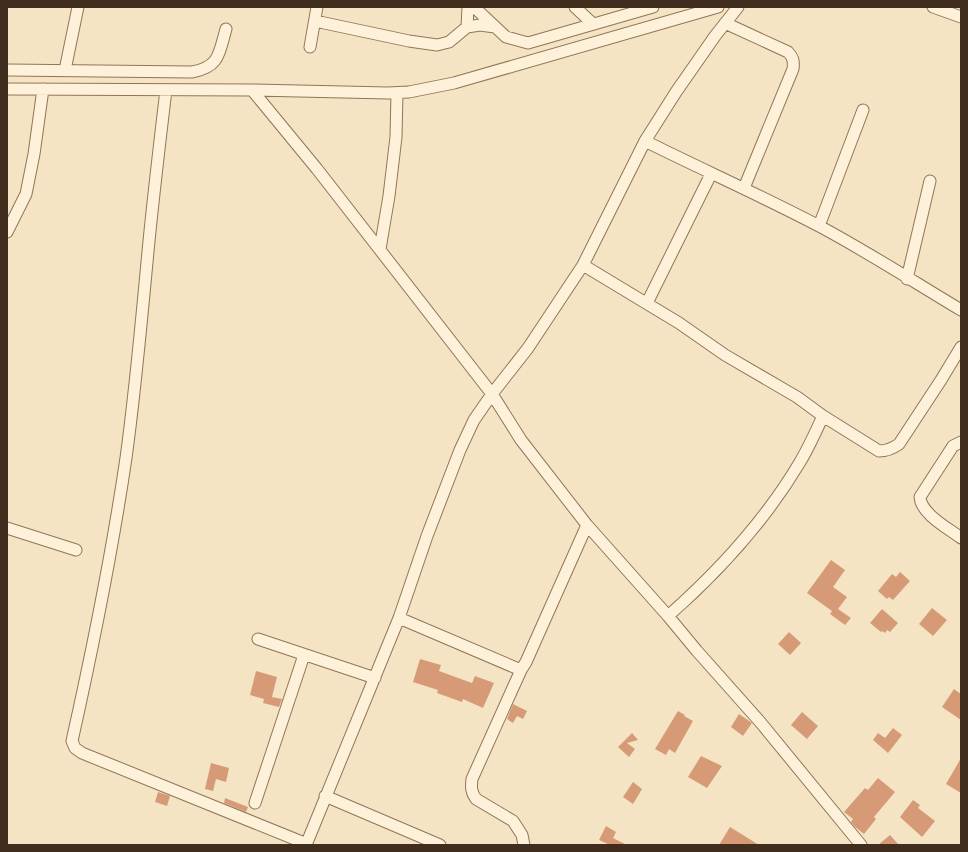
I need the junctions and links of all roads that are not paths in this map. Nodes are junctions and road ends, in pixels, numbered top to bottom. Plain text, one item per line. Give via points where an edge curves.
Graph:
1 (78, 7) edge
2 (317, 7) edge
3 (468, 7) edge
4 (474, 7) edge
5 (575, 7) edge
6 (653, 7) edge
7 (718, 7) edge
8 (738, 7) edge
9 (933, 7) edge
10 (961, 17) edge
11 (315, 21) junction
12 (725, 23) junction
13 (593, 24) junction
14 (466, 27) junction
15 (495, 27) junction
16 (226, 29) dead end
17 (310, 47) dead end
18 (7, 70) edge
19 (65, 70) junction
20 (7, 89) edge
21 (43, 90) junction
22 (166, 90) junction
23 (252, 90) junction
24 (397, 93) junction
25 (863, 110) dead end
26 (644, 141) junction
27 (711, 174) junction
28 (930, 180) dead end
29 (744, 188) junction
30 (11, 218) edge
31 (819, 226) junction
32 (7, 232) edge
33 (380, 249) junction
34 (582, 265) junction
35 (908, 279) junction
36 (647, 303) junction
37 (961, 310) edge
38 (961, 347) edge
39 (492, 394) junction
40 (823, 416) junction
41 (961, 442) edge
42 (587, 526) junction
43 (7, 528) edge
44 (961, 538) edge
45 (76, 550) dead end
46 (668, 616) junction
47 (399, 618) junction
48 (258, 639) dead end
49 (304, 655) junction
50 (521, 670) junction
51 (375, 678) junction
52 (325, 796) junction
53 (255, 803) dead end
54 (306, 845) edge
55 (440, 845) edge
56 (524, 845) edge
57 (861, 845) edge

1 - 19 street
2 - 11 street
3 - 14 street
4 - 15 street
5 - 13 street
6 - 13 street
7 - 24 street via 454,83
8 - 12 street
9 - 10 street
11 - 14 street via 437,45 449,42
11 - 17 street
12 - 26 street
12 - 29 street via 788,52 794,62
13 - 15 street via 528,43 506,37
14 - 15 street
16 - 19 street via 218,58 202,70
18 - 19 street
20 - 21 street
21 - 22 street
21 - 30 street via 26,194
22 - 23 street
22 - 54 street via 126,458 107,575 72,741 75,748 82,753
23 - 24 street
23 - 33 street
24 - 33 street via 390,196
25 - 31 street
26 - 27 street
26 - 34 street
27 - 29 street
27 - 36 street
28 - 35 street
29 - 31 street
30 - 32 street
31 - 35 street
33 - 39 street
34 - 36 street
34 - 39 street via 528,348
35 - 37 street
36 - 40 street
38 - 40 street via 894,448 879,451
39 - 42 street via 521,440
39 - 47 street via 474,420 460,450
40 - 46 street via 800,462 738,548
41 - 44 street via 953,446 920,497 927,513
42 - 46 street
42 - 50 street
43 - 45 street
46 - 57 street via 766,729
47 - 50 street
47 - 51 street
48 - 49 street
49 - 51 street
49 - 53 street
50 - 56 street via 472,779 471,787 476,799 513,822 522,835
51 - 52 street
52 - 54 street
52 - 55 street

